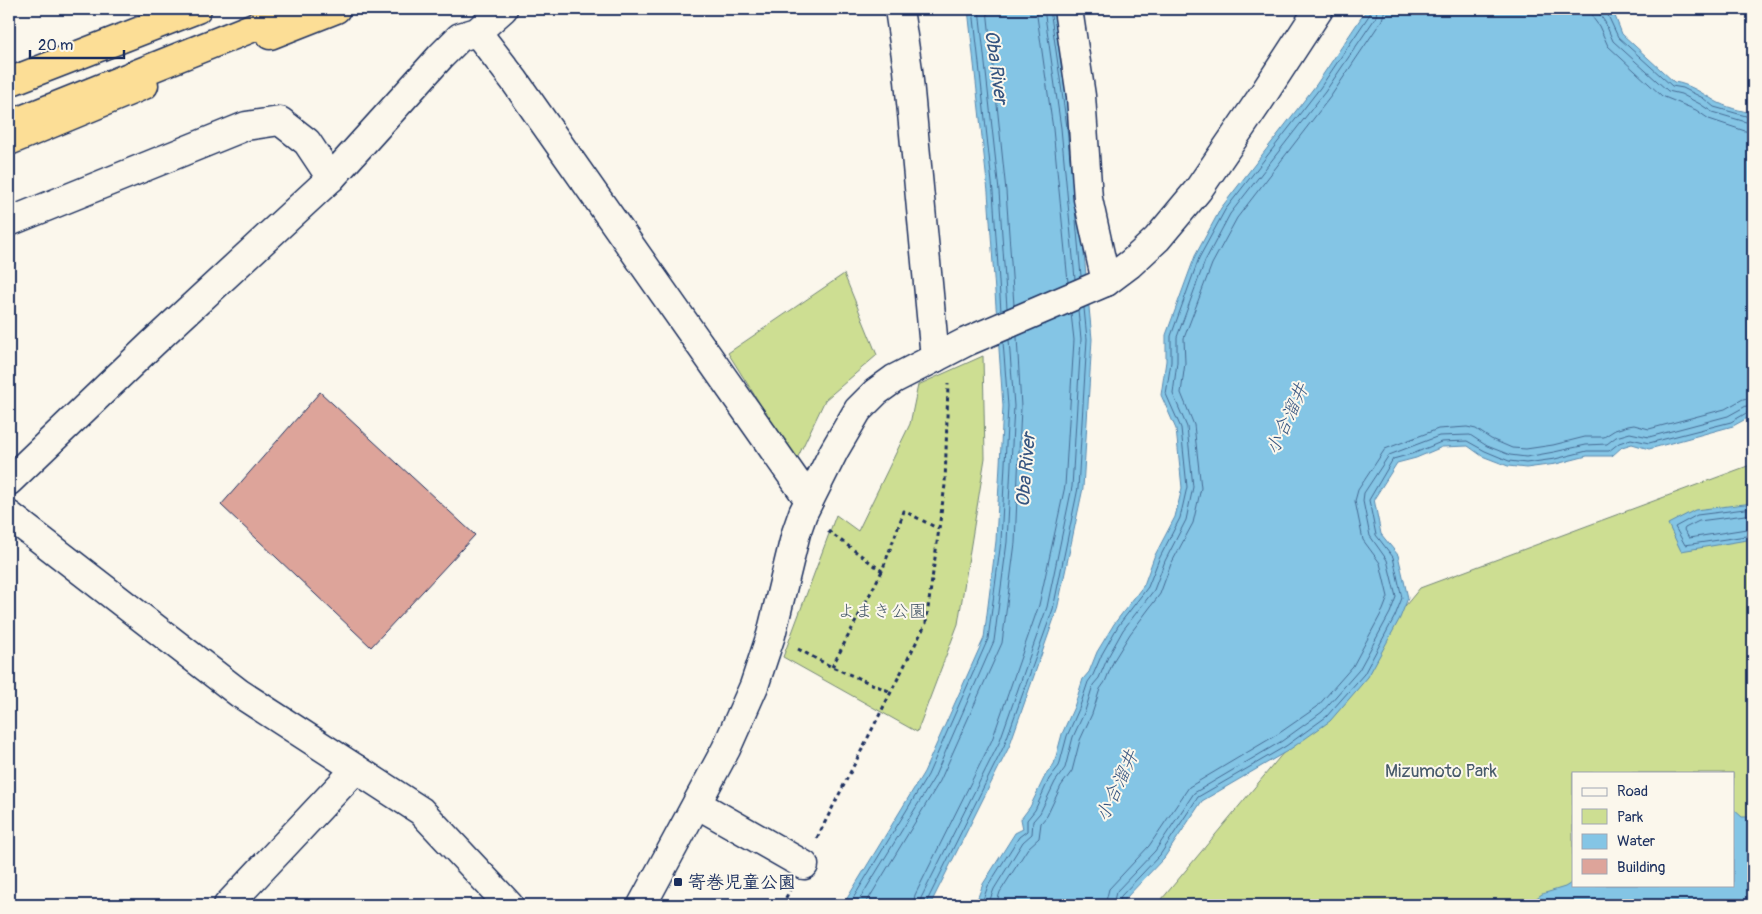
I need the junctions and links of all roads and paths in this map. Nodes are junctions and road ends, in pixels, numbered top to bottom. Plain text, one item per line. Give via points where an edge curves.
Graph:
1 (165, 9) edge
2 (197, 9) edge
3 (299, 9) edge
4 (336, 9) edge
5 (503, 9) edge
6 (899, 9) edge
7 (1068, 9) edge
8 (1319, 9) edge
9 (477, 32) junction
10 (9, 70) edge
11 (9, 82) edge
12 (9, 125) edge
13 (9, 142) edge
14 (331, 178) junction
15 (9, 222) edge
16 (1101, 285) junction
17 (950, 351) junction
18 (9, 481) edge
19 (806, 506) junction
20 (9, 515) edge
21 (939, 529) junction
22 (882, 571) junction
23 (771, 635) junction
24 (832, 667) junction
25 (891, 692) junction
26 (356, 769) junction
27 (697, 804) junction
28 (804, 865) junction
29 (228, 905) edge
30 (510, 905) edge
31 (642, 905) edge
32 (782, 905) edge

1 - 10 highway
2 - 11 highway
3 - 12 highway
4 - 13 highway
5 - 9 street
6 - 17 street
7 - 16 street via 1081,96 1088,199
8 - 16 street via 1198,190 1157,239
9 - 14 street via 460,37 447,50
9 - 19 street via 514,80
14 - 15 street via 307,142 280,120 246,126
14 - 18 street
16 - 17 street
17 - 19 street via 894,380 858,410
17 - 21 path via 945,485
19 - 22 path
19 - 23 street via 796,533
20 - 26 street via 239,693
21 - 22 path via 904,511
21 - 25 path via 926,623
22 - 24 path
23 - 24 path
23 - 27 street via 750,695
24 - 25 path
25 - 28 path
26 - 29 street
26 - 30 street via 421,811
27 - 28 street
27 - 31 street
28 - 32 path

